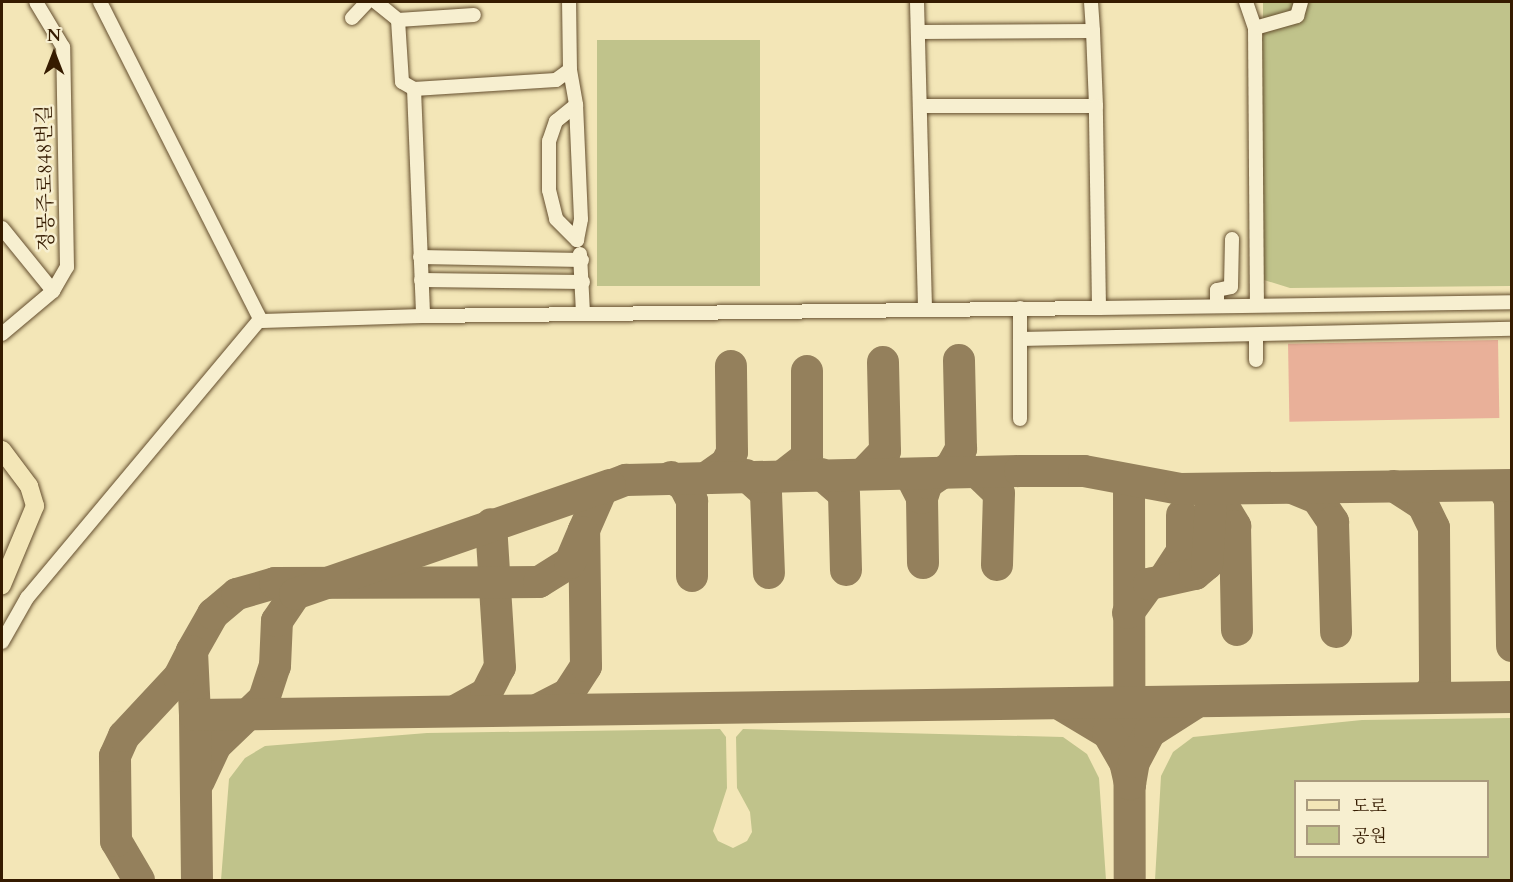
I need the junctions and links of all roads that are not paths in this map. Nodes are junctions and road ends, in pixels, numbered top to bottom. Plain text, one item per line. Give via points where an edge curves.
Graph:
1 (36, 2) edge
2 (100, 2) edge
3 (367, 2) edge
4 (376, 2) edge
5 (569, 2) edge
6 (917, 2) edge
7 (1091, 2) edge
8 (1246, 2) edge
9 (1301, 2) edge
10 (474, 15) dead end
11 (352, 18) dead end
12 (398, 20) junction
13 (1255, 28) junction
14 (1093, 31) junction
15 (918, 32) junction
16 (570, 70) junction
17 (414, 89) junction
18 (576, 105) junction
19 (920, 106) junction
20 (1096, 106) junction
21 (2, 228) edge
22 (1232, 239) dead end
23 (577, 240) junction
24 (420, 257) junction
25 (499, 257) junction
26 (582, 260) junction
27 (421, 280) junction
28 (497, 281) junction
29 (583, 282) junction
30 (53, 291) junction
31 (1512, 302) edge
32 (1257, 303) junction
33 (1217, 304) junction
34 (1020, 308) junction
35 (1098, 308) junction
36 (925, 309) junction
37 (583, 313) junction
38 (423, 316) junction
39 (260, 319) junction
40 (1512, 329) edge
41 (2, 334) edge
42 (1256, 334) junction
43 (1020, 339) junction
44 (1256, 360) dead end
45 (1020, 419) dead end
46 (2, 450) edge
47 (2, 585) edge
48 (2, 642) edge

1 - 30 street, 정몽주로848번길 via 63,47 66,267
2 - 39 street
3 - 11 street
4 - 12 street
5 - 16 street
6 - 15 street
7 - 14 street
8 - 13 street
9 - 13 street via 1297,15
10 - 12 street
12 - 17 street via 402,82
13 - 32 street
14 - 15 street
14 - 20 street
15 - 19 street
16 - 17 street via 556,80
16 - 18 street
17 - 24 street
18 - 23 street via 581,219
18 - 23 street via 556,121 549,141 556,219
19 - 20 street
19 - 36 street
20 - 35 street
21 - 30 street
22 - 33 street via 1231,287 1217,290
23 - 26 street
24 - 25 street
24 - 27 street
25 - 26 street
25 - 28 street
26 - 29 street
27 - 28 street
27 - 38 street
28 - 29 street
29 - 37 street
30 - 41 street, 정몽주로848번길
31 - 32 street
32 - 33 street
33 - 35 street
34 - 35 street
34 - 36 street
34 - 43 street
36 - 37 street
37 - 38 street
38 - 39 street
39 - 48 street via 27,598
40 - 42 street
42 - 43 street
42 - 44 street
43 - 45 street
46 - 47 main road via 29,486 35,506

